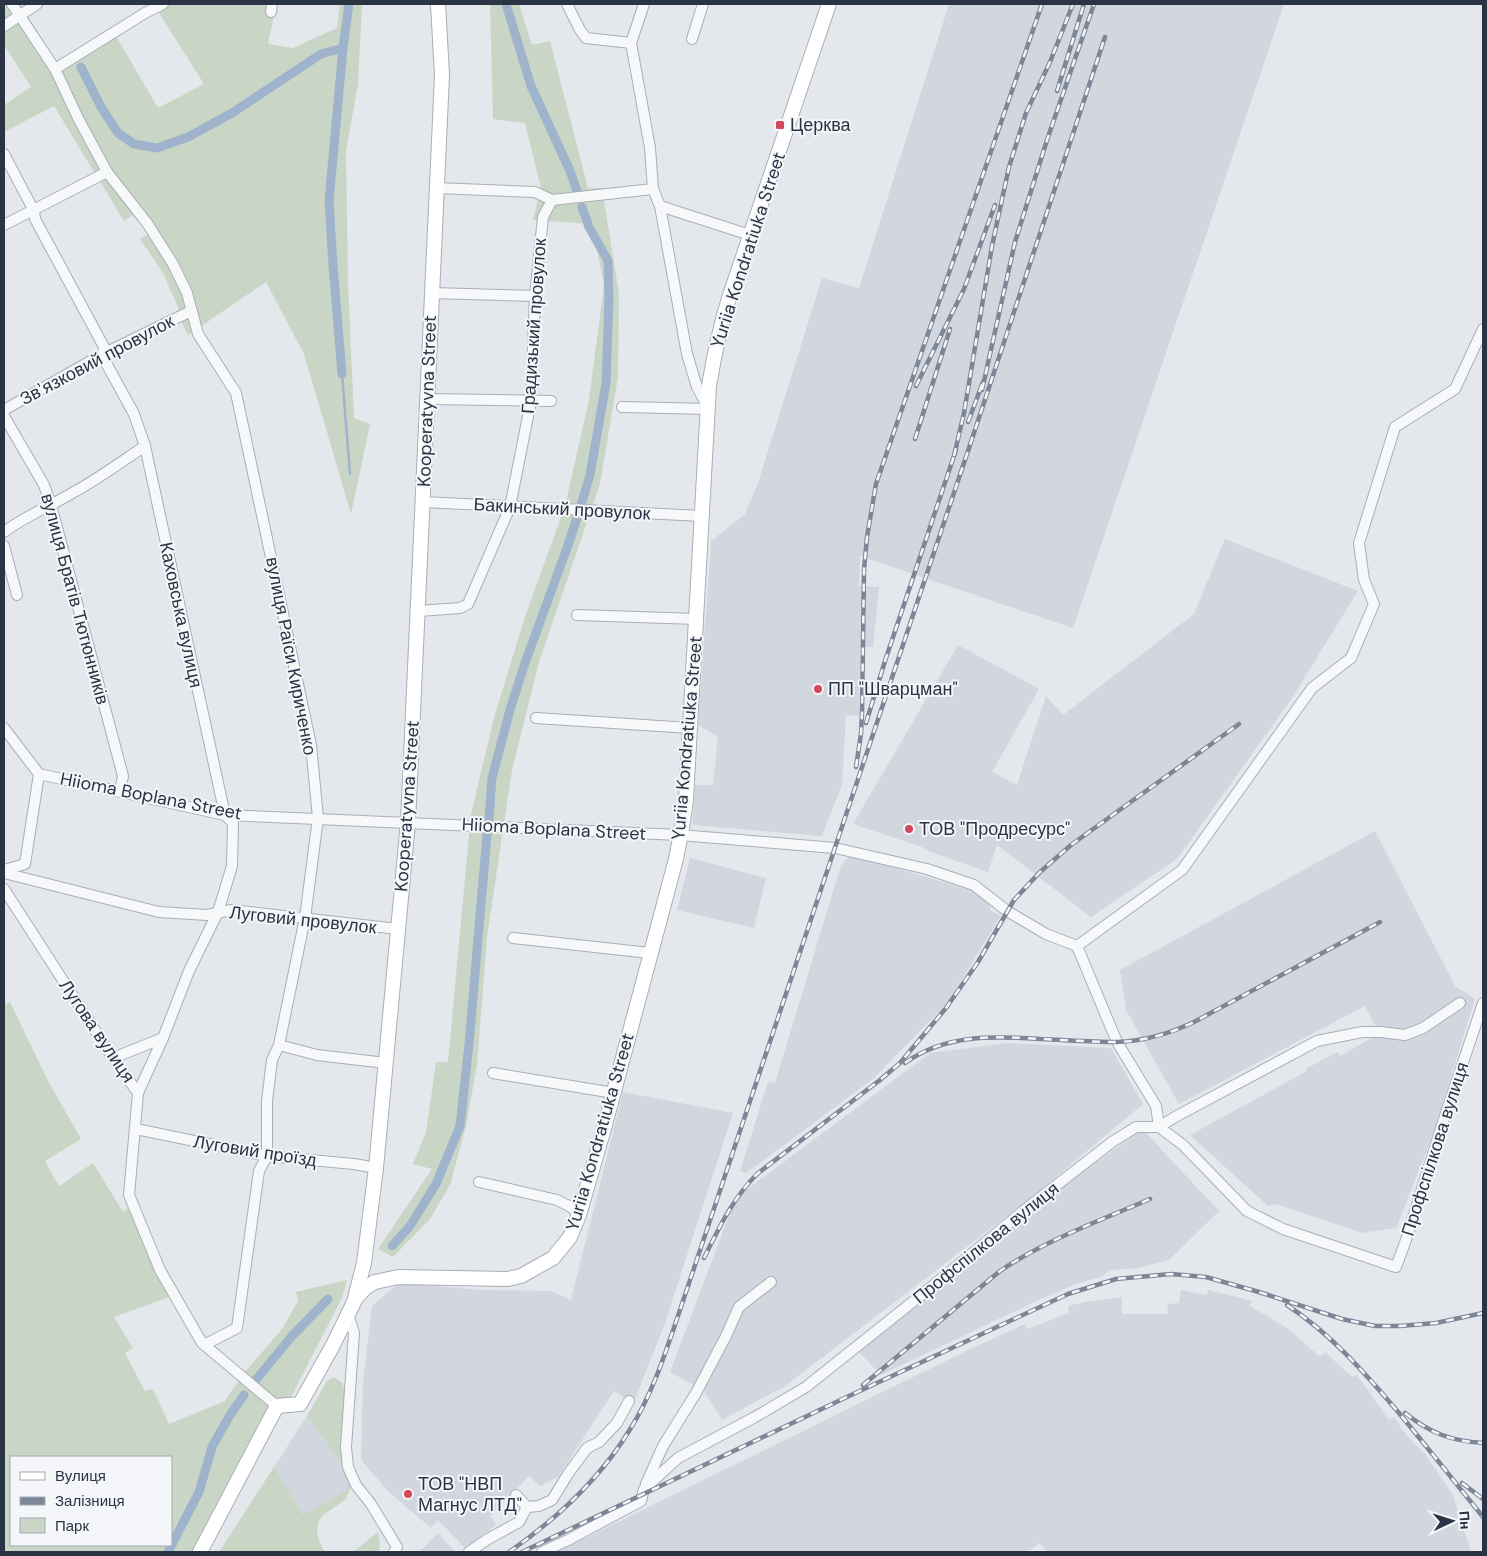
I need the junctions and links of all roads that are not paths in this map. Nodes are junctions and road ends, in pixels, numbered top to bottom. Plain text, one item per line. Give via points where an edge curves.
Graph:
1 (12, 4) edge
2 (37, 4) edge
3 (163, 4) edge
4 (438, 4) edge
5 (567, 4) edge
6 (644, 4) edge
7 (703, 4) edge
8 (829, 4) edge
9 (20, 15) junction
10 (4, 26) edge
11 (692, 39) dead end
12 (631, 42) junction
13 (55, 70) junction
14 (4, 154) edge
15 (107, 172) junction
16 (436, 188) junction
17 (654, 189) junction
18 (552, 200) junction
19 (660, 206) junction
20 (34, 211) junction
21 (4, 225) edge
22 (750, 235) junction
23 (432, 293) junction
24 (535, 296) junction
25 (191, 310) junction
26 (1483, 330) edge
27 (103, 354) junction
28 (427, 399) junction
29 (531, 401) junction
30 (551, 401) dead end
31 (622, 407) dead end
32 (709, 408) junction
33 (4, 410) edge
34 (4, 416) edge
35 (145, 446) junction
36 (423, 502) junction
37 (51, 505) junction
38 (510, 507) junction
39 (702, 516) junction
40 (4, 532) edge
41 (4, 546) edge
42 (17, 595) dead end
43 (419, 611) junction
44 (577, 615) dead end
45 (697, 619) junction
46 (536, 718) dead end
47 (4, 728) edge
48 (690, 728) junction
49 (39, 774) junction
50 (120, 791) junction
51 (225, 815) junction
52 (318, 818) junction
53 (408, 822) junction
54 (680, 835) junction
55 (4, 872) edge
56 (4, 889) edge
57 (218, 912) junction
58 (305, 918) junction
59 (398, 929) junction
60 (513, 938) dead end
61 (1078, 946) junction
62 (650, 953) junction
63 (1460, 1003) dead end
64 (1483, 1003) edge
65 (163, 1038) junction
66 (279, 1045) junction
67 (113, 1058) junction
68 (386, 1064) junction
69 (493, 1073) dead end
70 (138, 1092) junction
71 (614, 1093) junction
72 (1159, 1127) junction
73 (136, 1129) junction
74 (266, 1156) junction
75 (376, 1168) junction
76 (479, 1182) dead end
77 (579, 1215) junction
78 (364, 1263) junction
79 (384, 1279) junction
80 (771, 1282) dead end
81 (351, 1308) junction
82 (204, 1345) junction
83 (629, 1401) dead end
84 (277, 1406) junction
85 (644, 1489) junction
86 (516, 1495) dead end
87 (527, 1507) junction
88 (200, 1552) edge
89 (394, 1552) edge
90 (469, 1552) edge
91 (542, 1552) edge

1 - 9 street, вулиця Раїси Кириченко
2 - 9 street
3 - 13 street
4 - 16 street, Kooperatyvna Street via 442,75
5 - 12 street via 586,38
6 - 12 street
7 - 11 street
8 - 22 street, Yuriia Kondratiuka Street
9 - 10 street
9 - 13 street, вулиця Раїси Кириченко
12 - 17 street
13 - 15 street, вулиця Раїси Кириченко
14 - 20 street, Каховська вулиця
15 - 20 street
15 - 25 street, вулиця Раїси Кириченко via 148,222 173,264
16 - 18 street via 535,192
16 - 23 street, Kooperatyvna Street
17 - 18 street
17 - 19 street
18 - 24 street, Градизький провулок via 543,217
19 - 22 street
19 - 32 street via 687,354 697,387
20 - 21 street
20 - 27 street, Каховська вулиця via 35,219 104,347
22 - 32 street, Yuriia Kondratiuka Street via 721,324 709,386
23 - 24 street
23 - 28 street, Kooperatyvna Street
24 - 29 street, Градизький провулок
25 - 27 street, Звʼязковий провулок
25 - 52 street, вулиця Раїси Кириченко via 198,334 236,393 311,745
26 - 61 street via 1455,388 1395,426 1359,543 1364,580 1374,604 1351,658 1312,688 1182,870
27 - 33 street, Звʼязковий провулок
27 - 35 street, Каховська вулиця via 134,414
28 - 29 street
28 - 36 street, Kooperatyvna Street
29 - 30 street
29 - 38 street, Градизький провулок
31 - 32 street
32 - 39 street, Yuriia Kondratiuka Street
34 - 37 street, вулиця Братів Тютюнників via 44,486
35 - 37 street
35 - 51 street, Каховська вулиця
36 - 38 street, Бакинський провулок
36 - 43 street, Kooperatyvna Street
37 - 40 street via 16,522
37 - 50 street, вулиця Братів Тютюнників via 123,776
38 - 39 street, Бакинський провулок
38 - 43 street, Градизький провулок via 468,604 460,608
39 - 45 street, Yuriia Kondratiuka Street
41 - 42 street
43 - 53 street, Kooperatyvna Street
44 - 45 street
45 - 48 street, Yuriia Kondratiuka Street
46 - 48 street
47 - 49 street, Hiioma Boplana Street
48 - 54 street, Yuriia Kondratiuka Street via 686,799
49 - 50 street, Hiioma Boplana Street
49 - 55 street via 25,864
50 - 51 street, Hiioma Boplana Street
51 - 52 street, Hiioma Boplana Street
51 - 57 street, Каховська вулиця via 233,823 232,866
52 - 53 street, Hiioma Boplana Street
52 - 58 street, вулиця Раїси Кириченко
53 - 54 street, Hiioma Boplana Street
53 - 59 street, Kooperatyvna Street
54 - 61 street, Hiioma Boplana Street via 835,848 927,869 974,885 1007,911 1046,934
54 - 62 street, Yuriia Kondratiuka Street
55 - 57 street, Луговий провулок via 159,912 207,915
56 - 67 street, Лугова вулиця
57 - 58 street, Луговий провулок via 232,910
57 - 65 street, Каховська вулиця via 189,971
58 - 59 street, Луговий провулок
58 - 66 street, вулиця Раїси Кириченко
59 - 68 street, Kooperatyvna Street
60 - 62 street
61 - 72 street via 1117,1042 1156,1106
62 - 71 street, Yuriia Kondratiuka Street
63 - 72 street, Профспілкова вулиця via 1423,1028 1405,1035 1362,1032 1317,1041
64 - 72 street, Профспілкова вулиця via 1396,1267 1283,1229 1247,1211 1183,1145
65 - 67 street
65 - 70 street, Каховська вулиця
66 - 68 street via 317,1055
66 - 74 street, вулиця Раїси Кириченко via 272,1060 268,1093
67 - 70 street, Лугова вулиця
68 - 75 street, Kooperatyvna Street
69 - 71 street
70 - 73 street, Лугова вулиця
71 - 77 street, Yuriia Kondratiuka Street
72 - 85 street, Профспілкова вулиця via 1136,1127 1112,1142 806,1387 678,1458
73 - 74 street, Луговий проїзд
73 - 82 street, Лугова вулиця via 129,1195 160,1270
74 - 75 street, Луговий проїзд
74 - 82 street, вулиця Раїси Кириченко via 258,1170 238,1328
75 - 78 street, Kooperatyvna Street
76 - 77 street via 556,1200 572,1207
77 - 79 street, Yuriia Kondratiuka Street via 570,1238 553,1258 520,1276 508,1279
78 - 79 street
78 - 81 street, Kooperatyvna Street
79 - 81 street, Yuriia Kondratiuka Street via 365,1288
80 - 85 street via 739,1307 696,1393 663,1446
81 - 84 street, Kooperatyvna Street via 300,1404
81 - 89 street via 354,1333 346,1447 348,1467 356,1485 398,1547
82 - 84 street, Лугова вулиця
83 - 87 street via 617,1423 599,1442 587,1448 552,1500
84 - 88 street
85 - 91 street, Профспілкова вулиця via 641,1501
86 - 87 street
87 - 90 street via 519,1522

